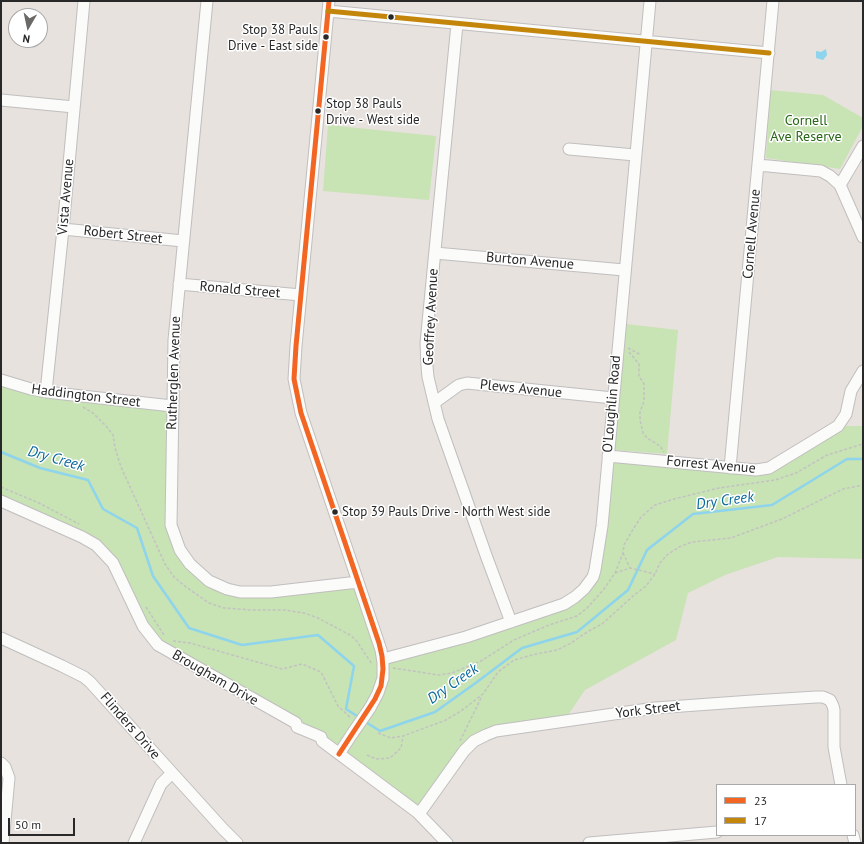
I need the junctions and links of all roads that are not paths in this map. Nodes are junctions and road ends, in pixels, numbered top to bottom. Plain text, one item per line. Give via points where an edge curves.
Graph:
1 (84, 1) edge
2 (207, 1) edge
3 (650, 1) edge
4 (773, 1) edge
5 (329, 6) edge
6 (457, 24) junction
7 (646, 42) junction
8 (768, 53) junction
9 (1, 100) edge
10 (74, 106) junction
11 (863, 146) edge
12 (569, 149) dead end
13 (635, 155) junction
14 (758, 165) junction
15 (840, 185) junction
16 (63, 229) junction
17 (863, 236) edge
18 (183, 241) junction
19 (435, 252) junction
20 (624, 270) junction
21 (179, 284) junction
22 (301, 295) junction
23 (863, 371) edge
24 (1, 380) edge
25 (46, 392) junction
26 (613, 398) junction
27 (434, 403) junction
28 (172, 406) junction
29 (608, 456) junction
30 (730, 468) junction
31 (1, 500) edge
32 (358, 582) junction
33 (511, 622) junction
34 (1, 638) edge
35 (383, 663) junction
36 (339, 754) junction
37 (1, 763) edge
38 (172, 773) junction
39 (841, 784) edge
40 (419, 814) junction
41 (716, 832) edge
42 (664, 840) edge
43 (3, 843) edge
44 (134, 843) edge
45 (237, 843) edge
46 (447, 843) edge
47 (589, 843) edge

1 - 10 street, Vista Avenue
2 - 18 street, Rutherglen Avenue
3 - 7 street, O'Loughlin Road
4 - 8 street, Cornell Avenue
5 - 6 street
5 - 22 street
6 - 7 street
6 - 19 street, Geoffrey Avenue
7 - 8 street
7 - 13 street, O'Loughlin Road
8 - 14 street, Cornell Avenue
9 - 10 street
10 - 16 street, Vista Avenue
11 - 15 street
12 - 13 street
13 - 20 street, O'Loughlin Road
14 - 15 street via 821,171
14 - 30 street, Cornell Avenue
15 - 17 street
16 - 18 street, Robert Street
16 - 25 street, Vista Avenue
18 - 21 street, Rutherglen Avenue
19 - 20 street, Burton Avenue
19 - 27 street, Geoffrey Avenue via 426,355
20 - 26 street, O'Loughlin Road
21 - 22 street, Ronald Street
21 - 28 street, Rutherglen Avenue
22 - 32 street via 294,363 296,396
23 - 30 street, Forrest Avenue via 851,391 844,418 834,429 770,468
24 - 25 street, Haddington Street
25 - 28 street, Haddington Street
26 - 27 street, Plews Avenue via 467,383 459,385
26 - 29 street, O'Loughlin Road
27 - 33 street, Geoffrey Avenue
28 - 32 street, Rutherglen Avenue via 171,525 180,550 193,568 214,584 240,592 282,591
29 - 30 street, Forrest Avenue
29 - 33 street, O'Loughlin Road via 599,556 590,581 568,602
31 - 36 street, Brougham Drive via 96,545 113,563 143,626 158,645 296,723 297,727 317,734
32 - 35 street via 379,643
33 - 35 street, O'Loughlin Road
34 - 38 street, Flinders Drive via 90,682
35 - 36 street, bridge via 381,686 370,708
36 - 40 street, Brougham Drive
37 - 43 street via 9,778
38 - 44 street via 161,784
38 - 45 street, Flinders Drive
39 - 40 street, York Street via 834,748 833,706 830,700 816,697 745,701 655,708 504,730 486,735 474,741 464,751
40 - 46 street, Brougham Drive
41 - 42 street
42 - 47 street

